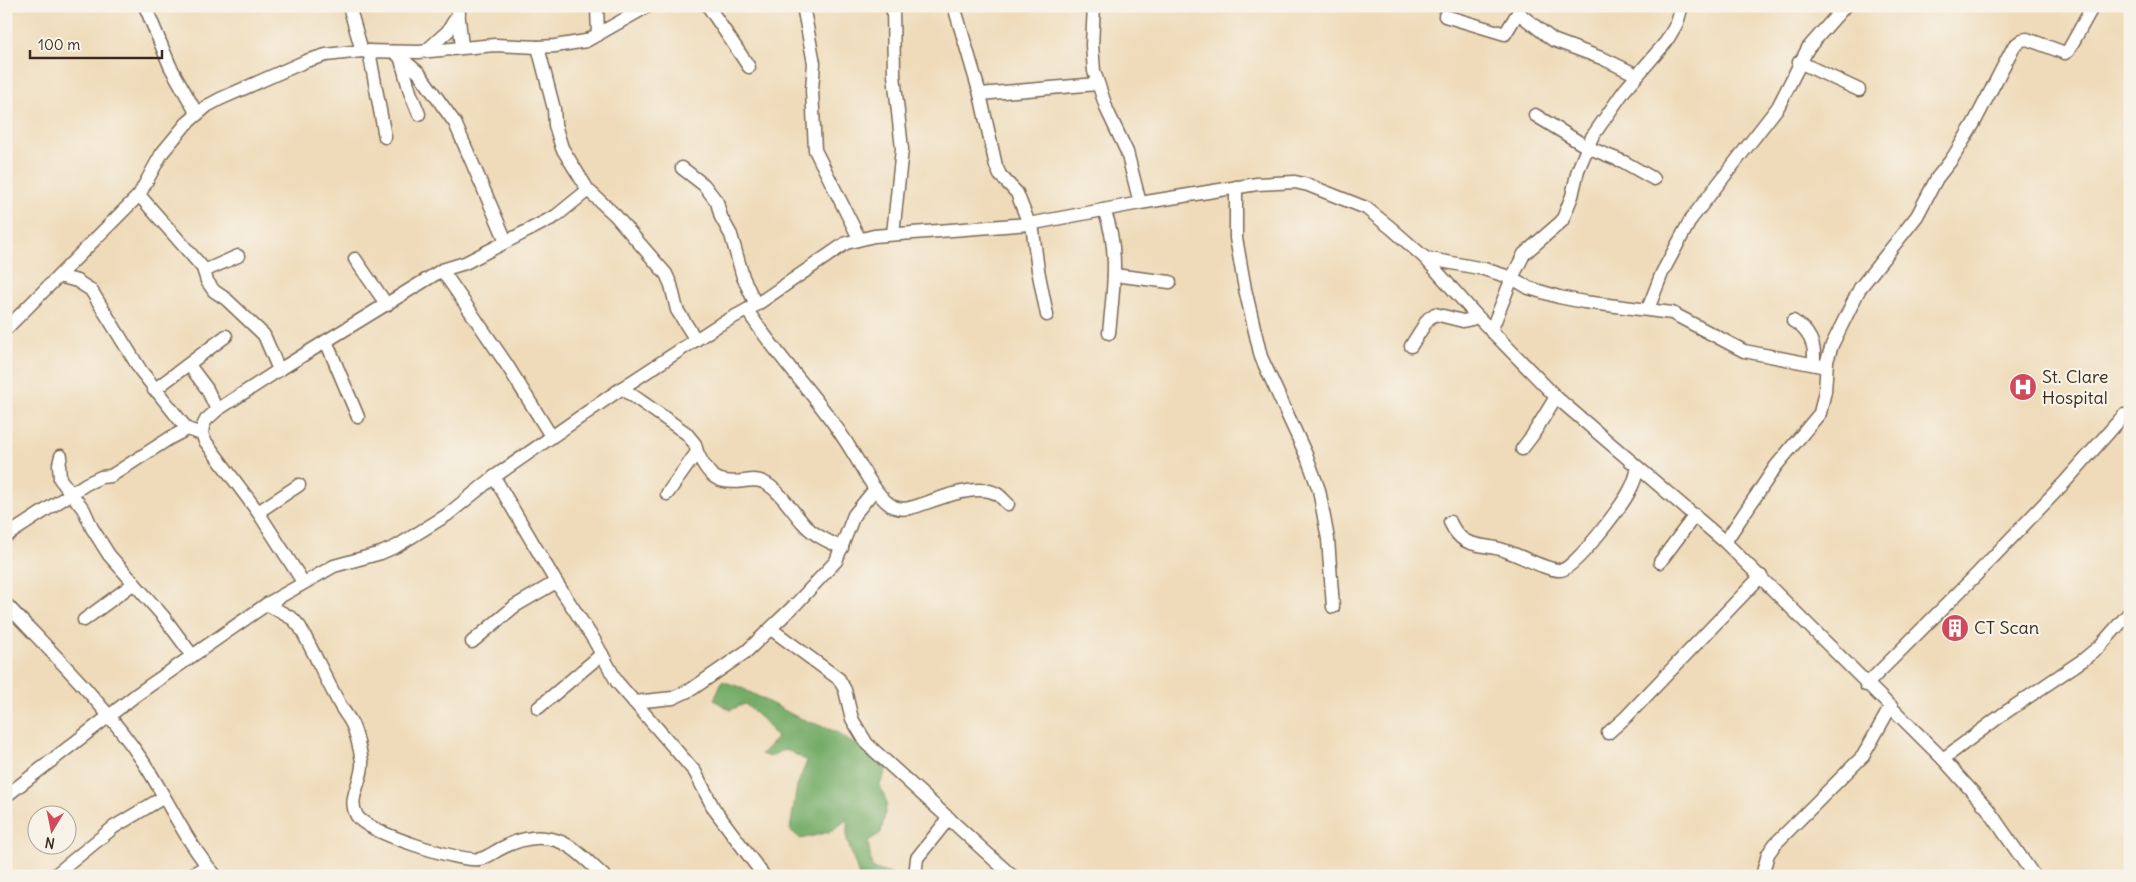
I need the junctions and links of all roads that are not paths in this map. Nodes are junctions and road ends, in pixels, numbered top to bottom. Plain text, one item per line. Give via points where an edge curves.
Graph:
1 (145, 6) edge
2 (349, 6) edge
3 (597, 6) edge
4 (648, 6) edge
5 (708, 6) edge
6 (803, 6) edge
7 (893, 6) edge
8 (954, 6) edge
9 (1094, 6) edge
10 (1682, 6) edge
11 (1845, 6) edge
12 (2093, 6) edge
13 (458, 9) edge
14 (1519, 9) edge
15 (1445, 16) dead end
16 (598, 35) junction
17 (462, 47) junction
18 (538, 47) junction
19 (366, 51) junction
20 (426, 51) junction
21 (397, 54) junction
22 (1799, 62) junction
23 (748, 67) dead end
24 (1637, 75) junction
25 (1097, 84) junction
26 (1859, 90) dead end
27 (980, 94) junction
28 (196, 114) junction
29 (419, 114) dead end
30 (1535, 115) dead end
31 (385, 137) dead end
32 (1588, 147) junction
33 (682, 168) dead end
34 (1654, 179) dead end
35 (1236, 187) junction
36 (588, 190) junction
37 (139, 195) junction
38 (1140, 203) junction
39 (1104, 210) junction
40 (1031, 224) junction
41 (893, 234) junction
42 (859, 238) junction
43 (506, 241) junction
44 (238, 256) dead end
45 (1425, 258) junction
46 (356, 259) dead end
47 (442, 270) junction
48 (204, 272) junction
49 (1114, 275) junction
50 (60, 276) junction
51 (1512, 278) junction
52 (1170, 282) dead end
53 (387, 306) junction
54 (751, 308) junction
55 (1648, 309) junction
56 (1475, 314) junction
57 (1047, 315) dead end
58 (1793, 321) dead end
59 (6, 329) edge
60 (1491, 331) junction
61 (1109, 333) dead end
62 (226, 336) dead end
63 (696, 340) junction
64 (326, 341) junction
65 (1411, 346) dead end
66 (189, 364) junction
67 (1813, 364) junction
68 (1826, 367) junction
69 (278, 370) junction
70 (622, 388) junction
71 (154, 390) junction
72 (1556, 397) junction
73 (217, 410) junction
74 (2124, 415) dead end
75 (358, 417) dead end
76 (187, 430) junction
77 (202, 434) junction
78 (551, 436) junction
79 (1522, 449) dead end
80 (697, 452) junction
81 (61, 456) dead end
82 (1638, 468) junction
83 (494, 477) junction
84 (298, 485) dead end
85 (876, 489) junction
86 (71, 494) junction
87 (667, 494) dead end
88 (1008, 504) dead end
89 (258, 512) junction
90 (1695, 516) junction
91 (1450, 522) dead end
92 (6, 536) edge
93 (1725, 542) junction
94 (842, 548) junction
95 (1660, 562) dead end
96 (1761, 576) junction
97 (303, 582) junction
98 (556, 582) junction
99 (133, 584) junction
100 (6, 604) edge
101 (267, 604) junction
102 (1333, 607) dead end
103 (2130, 612) edge
104 (84, 620) dead end
105 (771, 629) junction
106 (472, 642) dead end
107 (602, 654) junction
108 (192, 655) junction
109 (1866, 685) junction
110 (634, 702) junction
111 (1891, 706) junction
112 (538, 708) dead end
113 (111, 717) junction
114 (1608, 733) dead end
115 (1943, 759) junction
116 (6, 796) edge
117 (164, 797) junction
118 (949, 818) junction
119 (207, 866) junction
120 (54, 876) edge
121 (189, 876) edge
122 (216, 876) edge
123 (604, 876) edge
124 (764, 876) edge
125 (914, 876) edge
126 (1012, 876) edge
127 (1762, 876) edge
128 (2034, 876) edge

1 - 28 street via 170,66
2 - 19 street
3 - 16 street
4 - 16 street
5 - 23 street
6 - 42 street via 814,63 815,150
7 - 41 street via 894,75 902,149
8 - 27 street
9 - 25 street via 1092,46
10 - 24 street via 1666,42
11 - 22 street via 1815,38
12 - 68 street via 2065,53 2027,39 2014,46 1974,123 1937,178 1917,216 1860,288 1832,345
13 - 17 street
13 - 20 street via 448,31
14 - 15 street via 1506,34
14 - 24 street via 1522,16 1554,40 1604,58
16 - 18 street via 586,40
17 - 18 street
17 - 20 street
18 - 36 street via 562,148
19 - 21 street
19 - 28 street via 326,55 306,61 226,96
19 - 31 street
20 - 21 street
21 - 29 street
21 - 43 street via 424,78 455,123
22 - 26 street
22 - 55 street via 1778,106 1691,218 1662,273
24 - 32 street
25 - 27 street
25 - 38 street via 1127,152
27 - 40 street via 996,166 1017,193
28 - 37 street via 162,153
30 - 32 street
32 - 34 street
32 - 51 street via 1562,221 1524,254
33 - 54 street via 704,185 717,202 731,236
35 - 38 street
35 - 45 street via 1274,182 1308,185 1366,208
35 - 102 street via 1236,238 1245,289 1261,357 1319,490 1328,539
36 - 43 street via 556,216
36 - 63 street via 615,215 666,274 677,310
37 - 48 street
37 - 50 street
38 - 39 street
39 - 40 street
39 - 49 street via 1111,229
40 - 41 street
40 - 57 street
41 - 42 street
42 - 54 street via 846,243
43 - 47 street via 465,263
44 - 48 street
45 - 51 street
45 - 56 street
46 - 53 street
47 - 53 street
47 - 78 street
48 - 69 street via 214,291 264,334
49 - 52 street
49 - 61 street
50 - 59 street
50 - 71 street via 92,290
51 - 55 street via 1529,288 1559,297
51 - 60 street
53 - 64 street
54 - 63 street
54 - 85 street via 763,334 831,419
55 - 67 street via 1672,313 1744,351
56 - 60 street
56 - 65 street via 1472,320 1463,321 1435,314 1428,319
58 - 67 street via 1812,341
60 - 72 street
62 - 66 street
63 - 70 street
64 - 69 street
64 - 75 street
66 - 71 street
66 - 73 street
67 - 68 street
68 - 93 street via 1820,413 1776,466
69 - 73 street
70 - 78 street
70 - 80 street via 686,433
71 - 76 street
72 - 79 street
72 - 82 street
73 - 77 street via 206,420
74 - 109 street via 2064,483
76 - 77 street
76 - 86 street via 111,476 95,479
77 - 89 street
78 - 83 street
80 - 87 street
80 - 94 street via 705,470 717,478 729,482 758,480 770,486 803,524 816,535
81 - 86 street via 60,479
82 - 90 street
82 - 91 street via 1622,504 1565,570 1462,540
83 - 97 street via 447,515 397,546 334,566
83 - 98 street
84 - 89 street
85 - 88 street via 891,505 902,509 977,490 997,494
85 - 94 street via 854,515
86 - 92 street
86 - 99 street via 84,510 109,555
89 - 97 street
90 - 93 street
90 - 95 street
93 - 96 street
94 - 105 street via 836,561
96 - 109 street
96 - 114 street
97 - 101 street
98 - 106 street via 515,606
98 - 107 street
99 - 104 street
99 - 108 street via 163,616
100 - 113 street
101 - 108 street
101 - 123 street via 300,627 352,724 362,761 353,796 353,807 360,821 370,828 435,852 473,859 486,857 520,840 553,839 567,846
103 - 115 street via 2083,660
105 - 110 street via 748,651 692,689 674,698
105 - 118 street via 839,679 852,719 867,744
107 - 110 street via 617,682
107 - 112 street
108 - 113 street
109 - 111 street
110 - 124 street via 695,772 714,810
111 - 115 street
111 - 127 street via 1863,756 1775,844 1768,854
113 - 116 street
113 - 117 street
115 - 128 street via 1987,808
117 - 119 street
117 - 120 street via 114,827
118 - 125 street via 917,858
118 - 126 street
119 - 121 street
119 - 122 street

